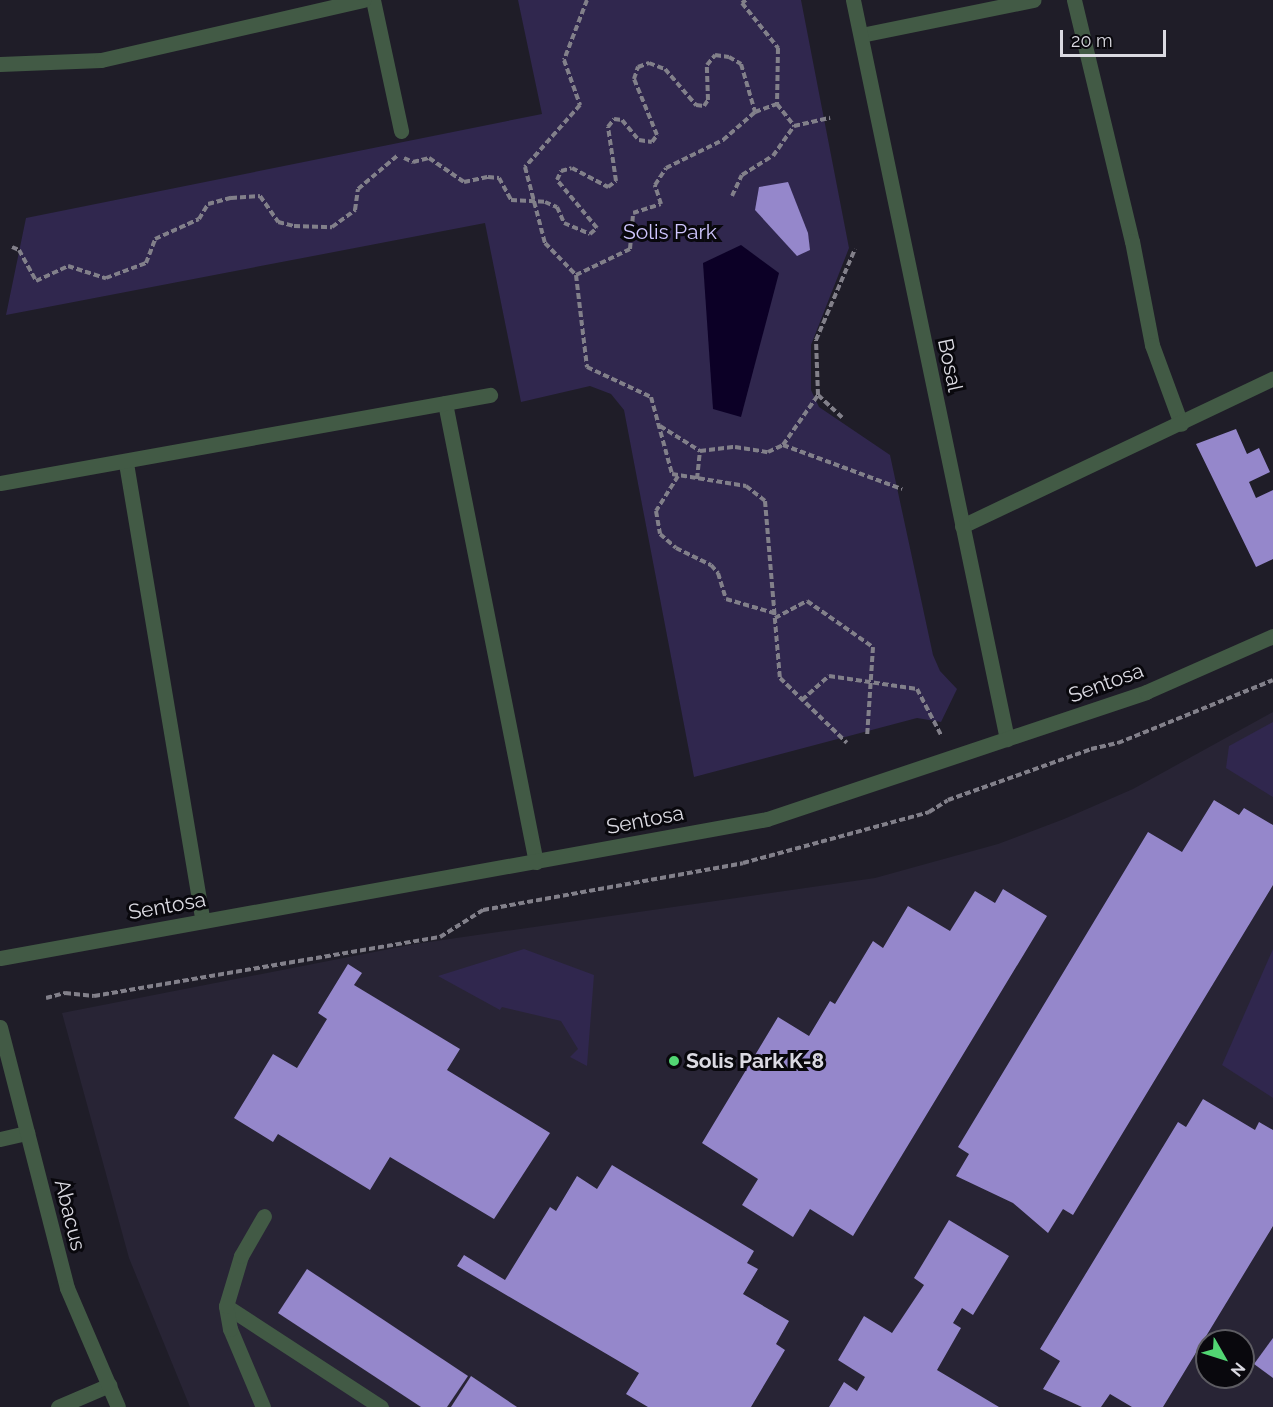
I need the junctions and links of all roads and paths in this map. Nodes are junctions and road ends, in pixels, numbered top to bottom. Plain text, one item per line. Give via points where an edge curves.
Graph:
1 (363, 0) edge
2 (373, 0) edge
3 (587, 0) edge
4 (746, 0) edge
5 (853, 0) edge
6 (1033, 0) edge
7 (1074, 0) edge
8 (861, 35) junction
9 (0, 64) edge
10 (777, 104) junction
11 (755, 112) junction
12 (830, 118) dead end
13 (794, 126) junction
14 (401, 131) dead end
15 (732, 196) dead end
16 (534, 203) junction
17 (12, 247) dead end
18 (855, 249) dead end
19 (576, 275) junction
20 (1273, 378) edge
21 (490, 395) dead end
22 (818, 395) junction
23 (445, 403) junction
24 (842, 417) dead end
25 (1182, 424) junction
26 (659, 425) junction
27 (783, 445) junction
28 (700, 451) junction
29 (126, 463) junction
30 (678, 476) junction
31 (697, 478) junction
32 (0, 483) edge
33 (902, 489) dead end
34 (962, 526) junction
35 (774, 616) junction
36 (1273, 636) edge
37 (871, 683) junction
38 (802, 700) junction
39 (940, 735) dead end
40 (867, 737) dead end
41 (1007, 739) junction
42 (847, 743) dead end
43 (989, 777) dead end
44 (992, 785) dead end
45 (536, 862) junction
46 (203, 921) junction
47 (0, 958) edge
48 (0, 1026) edge
49 (27, 1133) junction
50 (0, 1139) edge
51 (264, 1216) dead end
52 (226, 1306) junction
53 (109, 1385) junction
54 (58, 1407) edge
55 (118, 1407) edge
56 (263, 1407) edge
57 (381, 1407) edge

1 - 9 street via 101,60
2 - 14 street
3 - 16 path via 564,60 580,105 525,167
4 - 10 path via 742,3 778,48
5 - 8 street, Bosal
6 - 8 street
7 - 25 street via 1132,241 1152,345
8 - 34 street, Bosal
10 - 11 path
10 - 13 path
11 - 16 path via 741,64 729,57 715,55 707,64 708,100 704,106 696,105 664,69 650,63 638,67 634,79 657,135 652,142 639,140 622,120 614,119 608,127 616,181 608,187 572,168 561,171 557,180 597,228 590,234 580,232 564,223 557,207
11 - 19 path via 740,126 666,168 655,185 661,204 633,213 630,249
12 - 13 path
13 - 15 path via 773,156 742,175
16 - 17 path via 511,200 499,178 464,182 429,158 414,162 398,155 358,189 356,210 332,227 278,222 260,196 231,198 208,204 199,219 155,239 147,263 106,278 68,266 36,281 19,250
16 - 19 path via 544,243
18 - 22 path via 816,340
19 - 26 path via 587,367 651,398
20 - 25 street
21 - 23 street
22 - 24 path
22 - 27 path
23 - 29 street
23 - 45 street
25 - 34 street
26 - 28 path
26 - 30 path via 672,474
27 - 28 path via 768,452 735,447
27 - 33 path
28 - 31 path
29 - 32 street
29 - 46 street
30 - 31 path
30 - 35 path via 656,511 660,534 676,548 711,565 718,573 726,599
31 - 35 path via 746,486 765,501
34 - 41 street, Bosal
35 - 37 path via 807,601 873,647
35 - 38 path via 780,678
36 - 41 street, Sentosa via 1146,692
37 - 38 path via 830,676
37 - 39 path via 917,689
37 - 40 path
38 - 42 path
41 - 45 street, Sentosa via 767,819
43 - 44 path
45 - 46 street, Sentosa
46 - 47 street, Sentosa
48 - 49 street, Abacus
49 - 50 street
49 - 53 street, Abacus via 67,1287
51 - 52 street via 241,1256
52 - 56 street via 230,1329
52 - 57 street
53 - 54 street
53 - 55 street, Abacus

